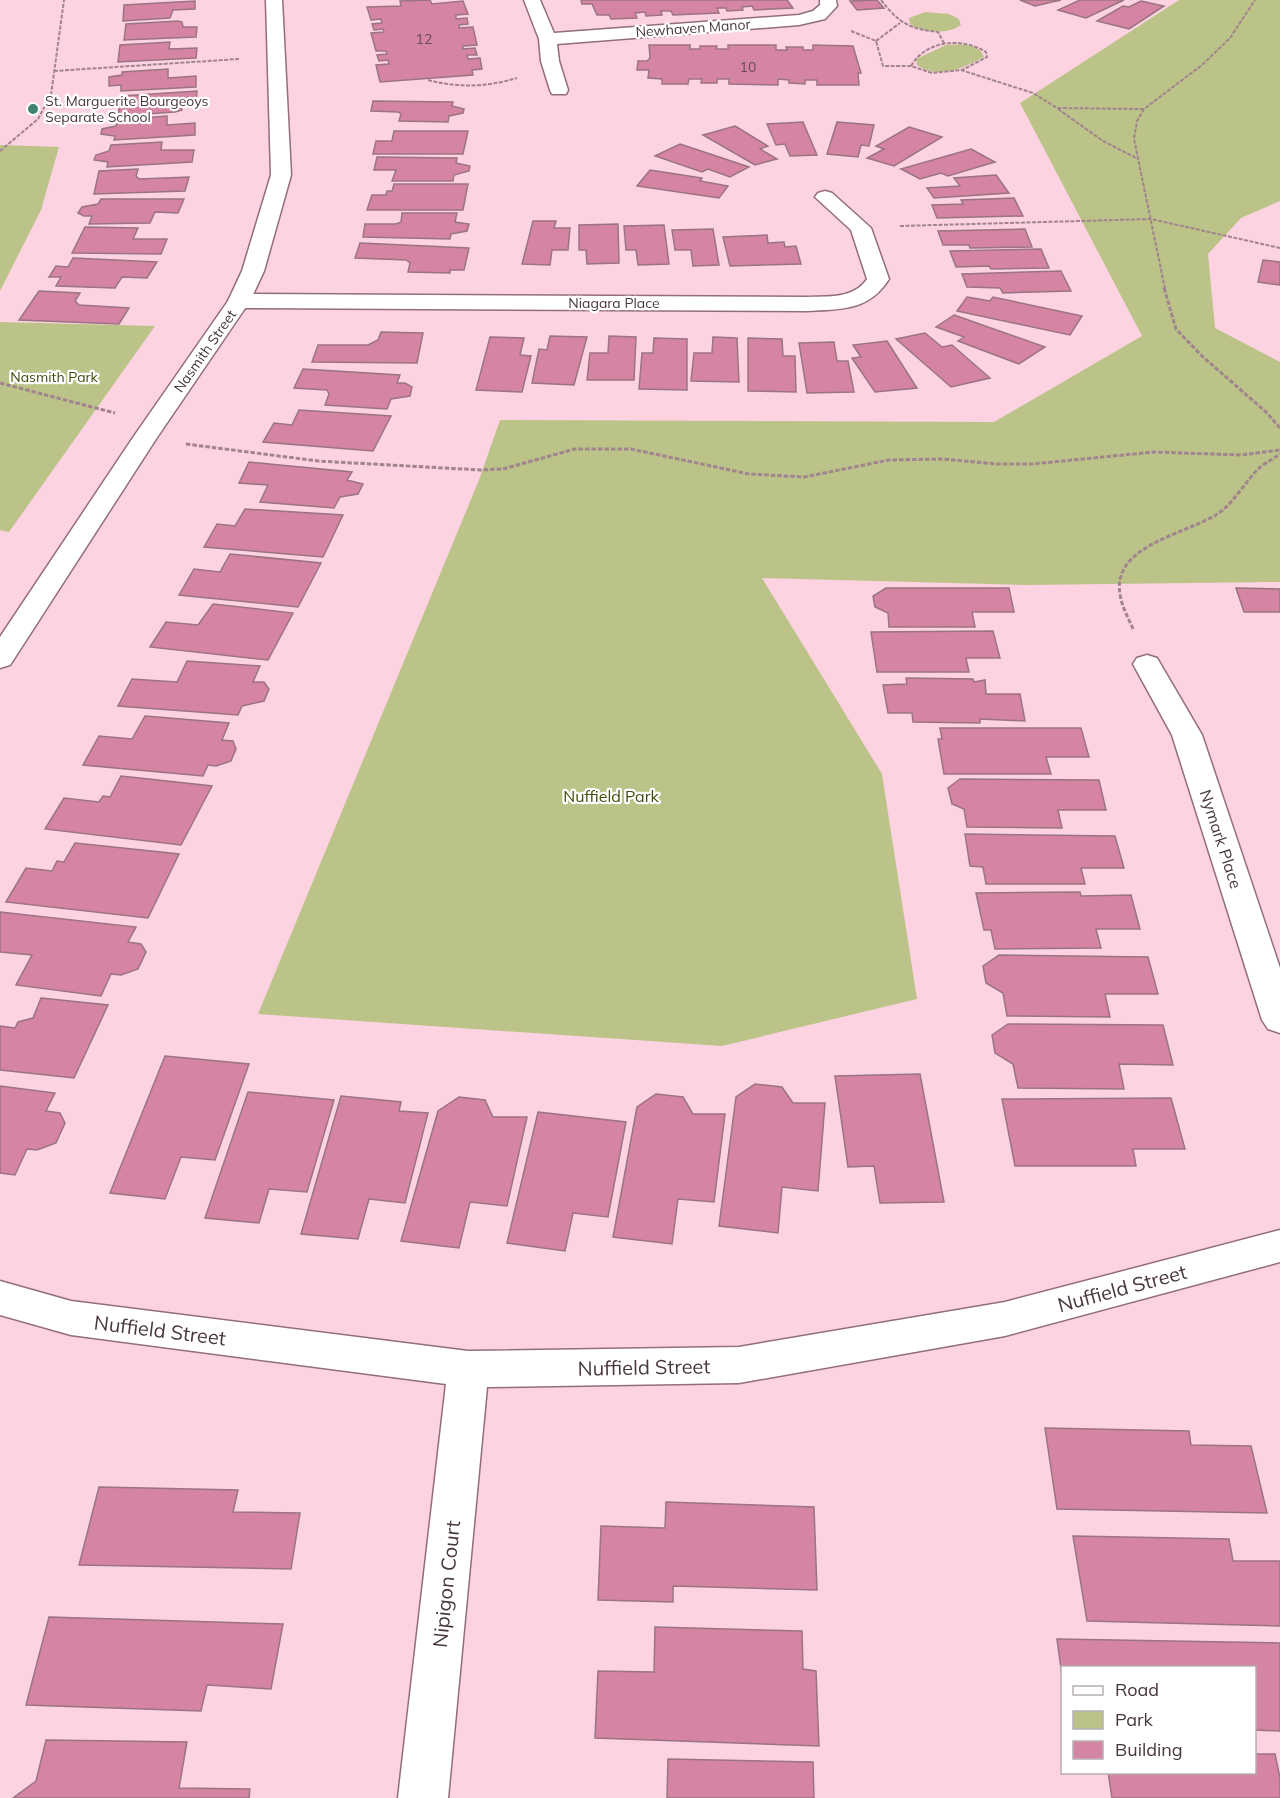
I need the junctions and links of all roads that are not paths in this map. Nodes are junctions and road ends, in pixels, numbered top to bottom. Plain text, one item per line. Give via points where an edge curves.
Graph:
1 (274, 0) edge
2 (532, 0) edge
3 (828, 0) edge
4 (548, 39) junction
5 (559, 90) dead end
6 (825, 197) dead end
7 (239, 301) junction
8 (0, 659) edge
9 (1148, 664) road end
10 (1280, 1020) edge
11 (1280, 1246) edge
12 (0, 1298) edge
13 (468, 1369) junction
14 (423, 1798) edge

1 - 7 street, Nasmith Street via 281,175 253,271
2 - 4 street
3 - 4 street, Newhaven Manor via 828,6 819,15 800,20
4 - 5 street
6 - 7 street, Niagara Place via 861,228 878,279 873,290 859,298 807,304
7 - 8 street, Nasmith Street
9 - 10 street, Nymark Place via 1187,735
11 - 13 street, Nuffield Street via 1005,1319 738,1365
12 - 13 street, Nuffield Street via 71,1318
13 - 14 street, Nipigon Court

